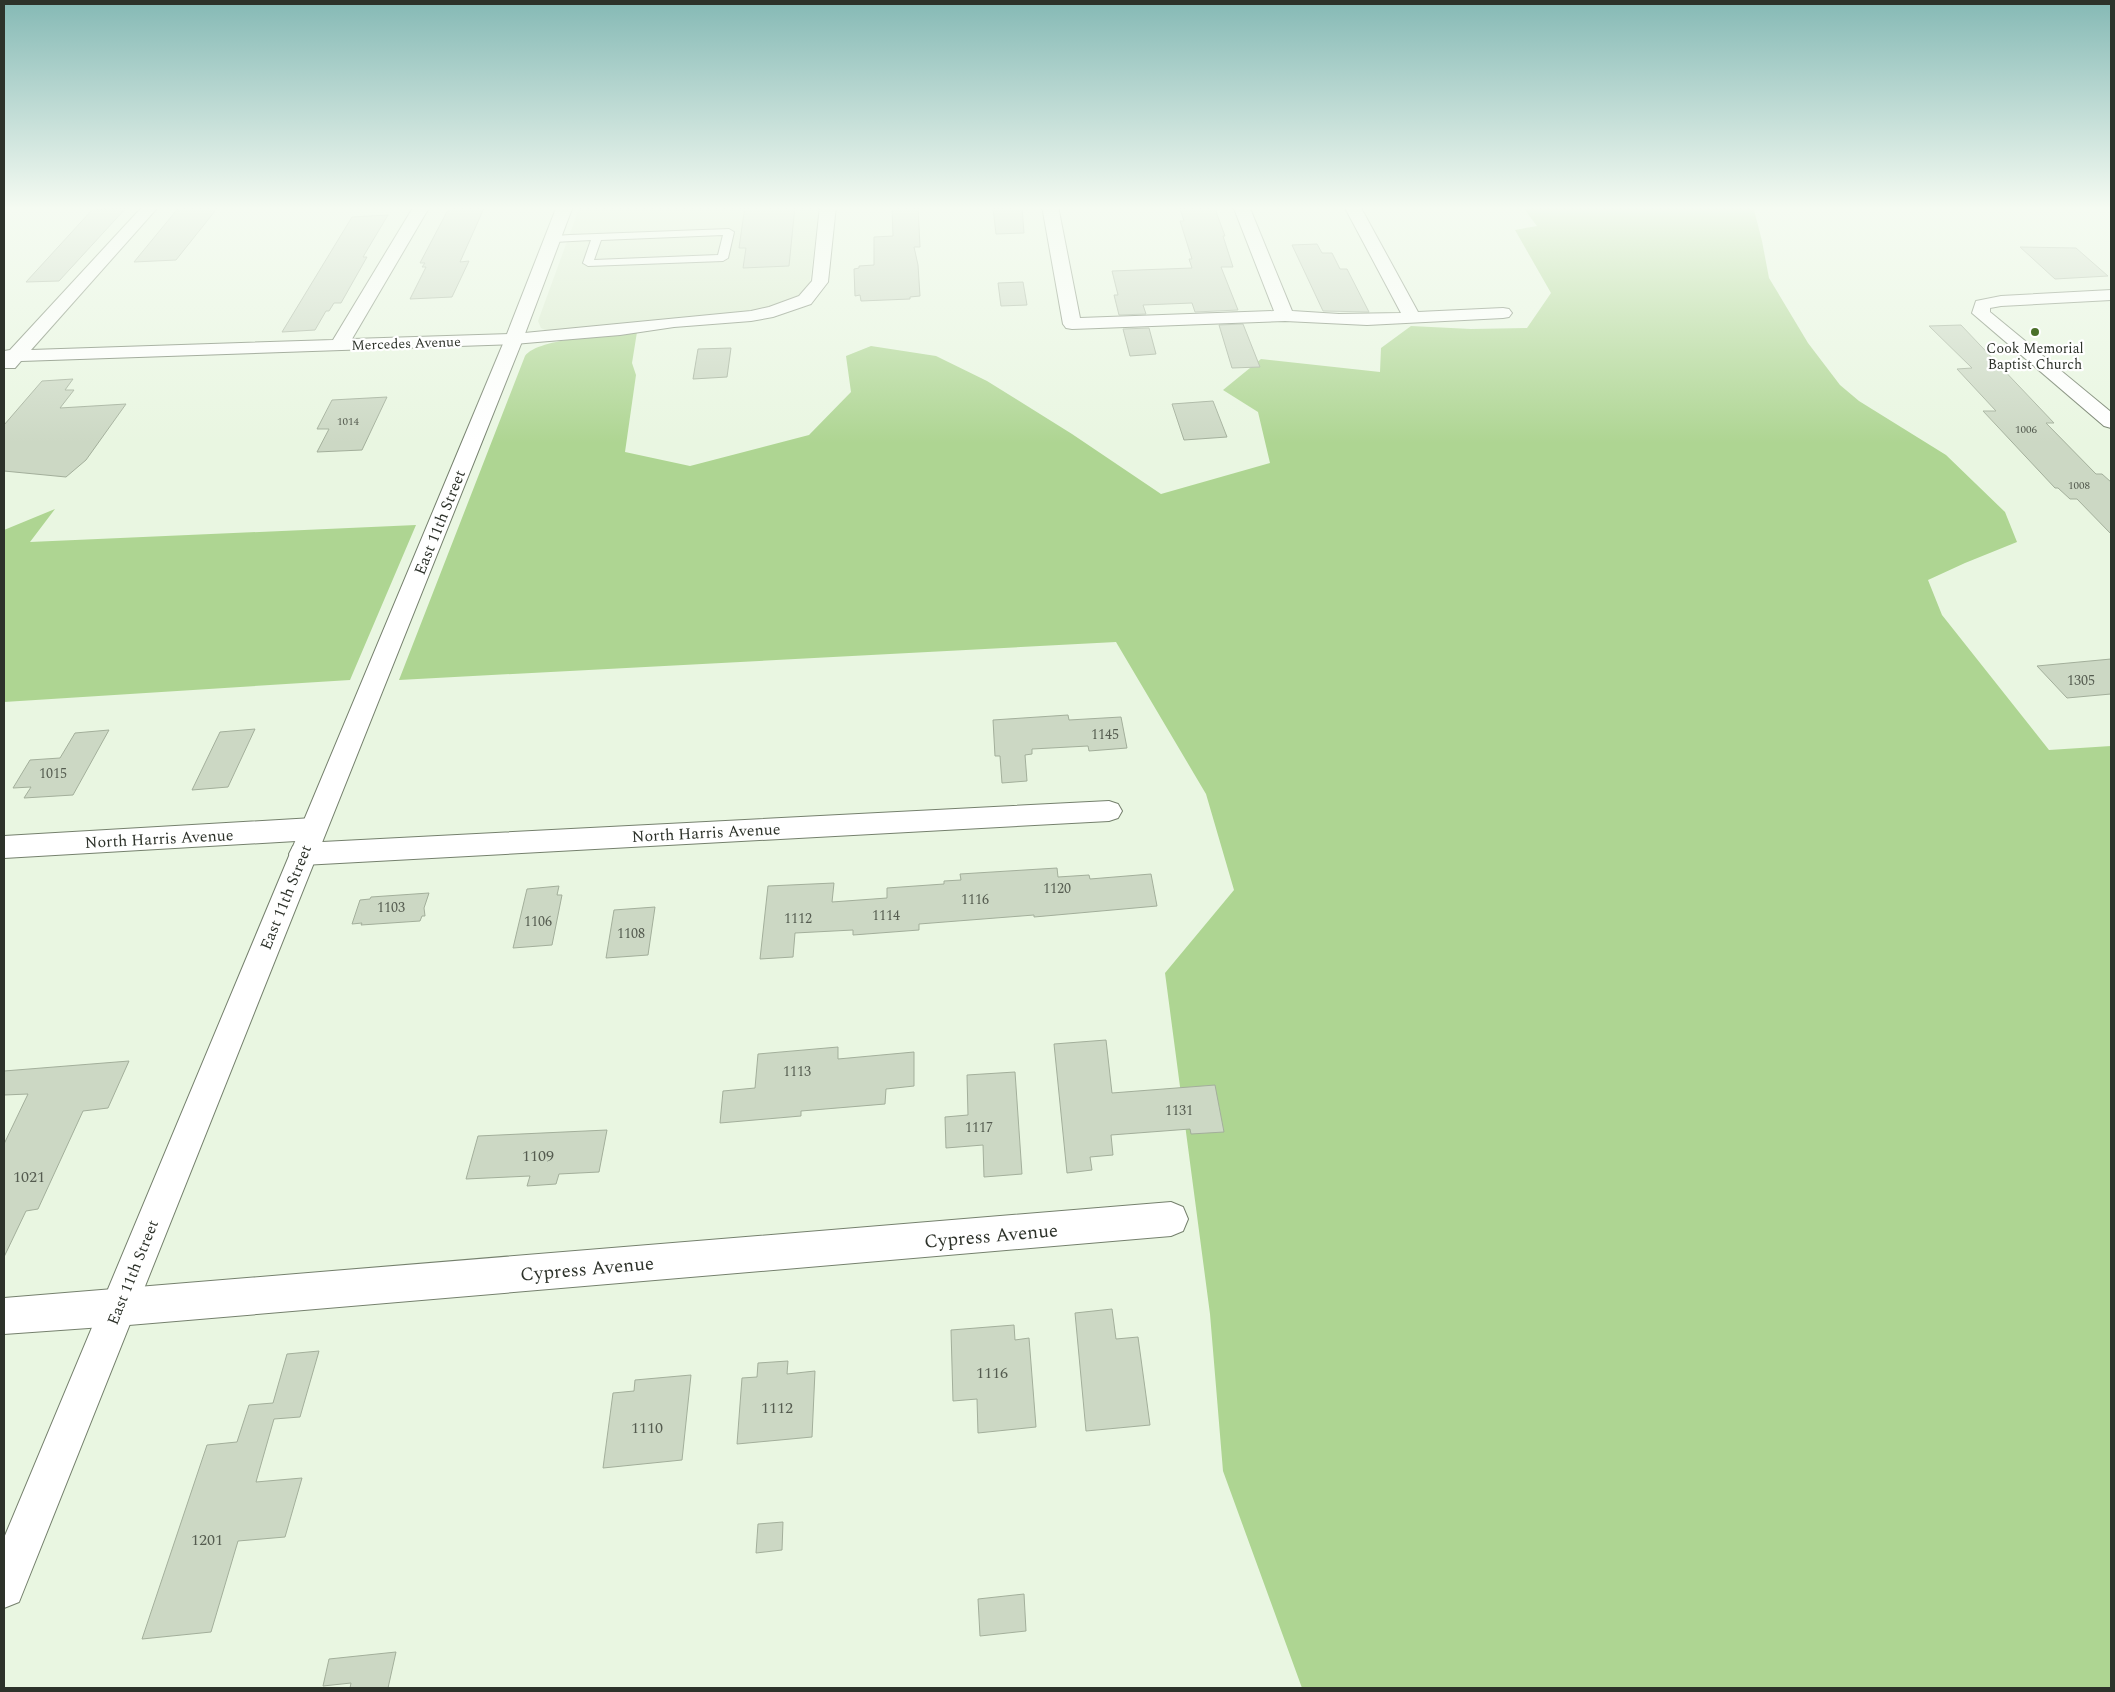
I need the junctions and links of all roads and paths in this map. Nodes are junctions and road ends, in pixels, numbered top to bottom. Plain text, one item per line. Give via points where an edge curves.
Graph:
1 (78, 285) edge
2 (375, 285) edge
3 (535, 285) edge
4 (818, 285) edge
5 (1065, 285) edge
6 (1273, 285) edge
7 (1395, 285) edge
8 (2111, 295) edge
9 (1503, 313) dead end
10 (1285, 316) junction
11 (1412, 317) junction
12 (514, 339) junction
13 (339, 345) junction
14 (8, 360) edge
15 (2111, 422) edge
16 (1109, 811) dead end
17 (308, 841) junction
18 (4, 847) edge
19 (1171, 1220) dead end
20 (117, 1308) junction
21 (4, 1316) edge
22 (4, 1587) edge

1 - 14 street
2 - 13 street
3 - 12 street, East 11th Street
4 - 12 street, Mercedes Avenue via 805,300 751,316
5 - 10 street via 1072,324
6 - 10 street
7 - 11 street
8 - 15 street via 2001,301 1982,305 1981,313
9 - 11 street
10 - 11 street via 1314,320
12 - 13 street, Mercedes Avenue
12 - 17 street, East 11th Street
13 - 14 street, Mercedes Avenue
16 - 17 street, North Harris Avenue
17 - 18 street, North Harris Avenue
17 - 20 street, East 11th Street
19 - 20 street, Cypress Avenue
20 - 21 street, Cypress Avenue
20 - 22 street, East 11th Street

